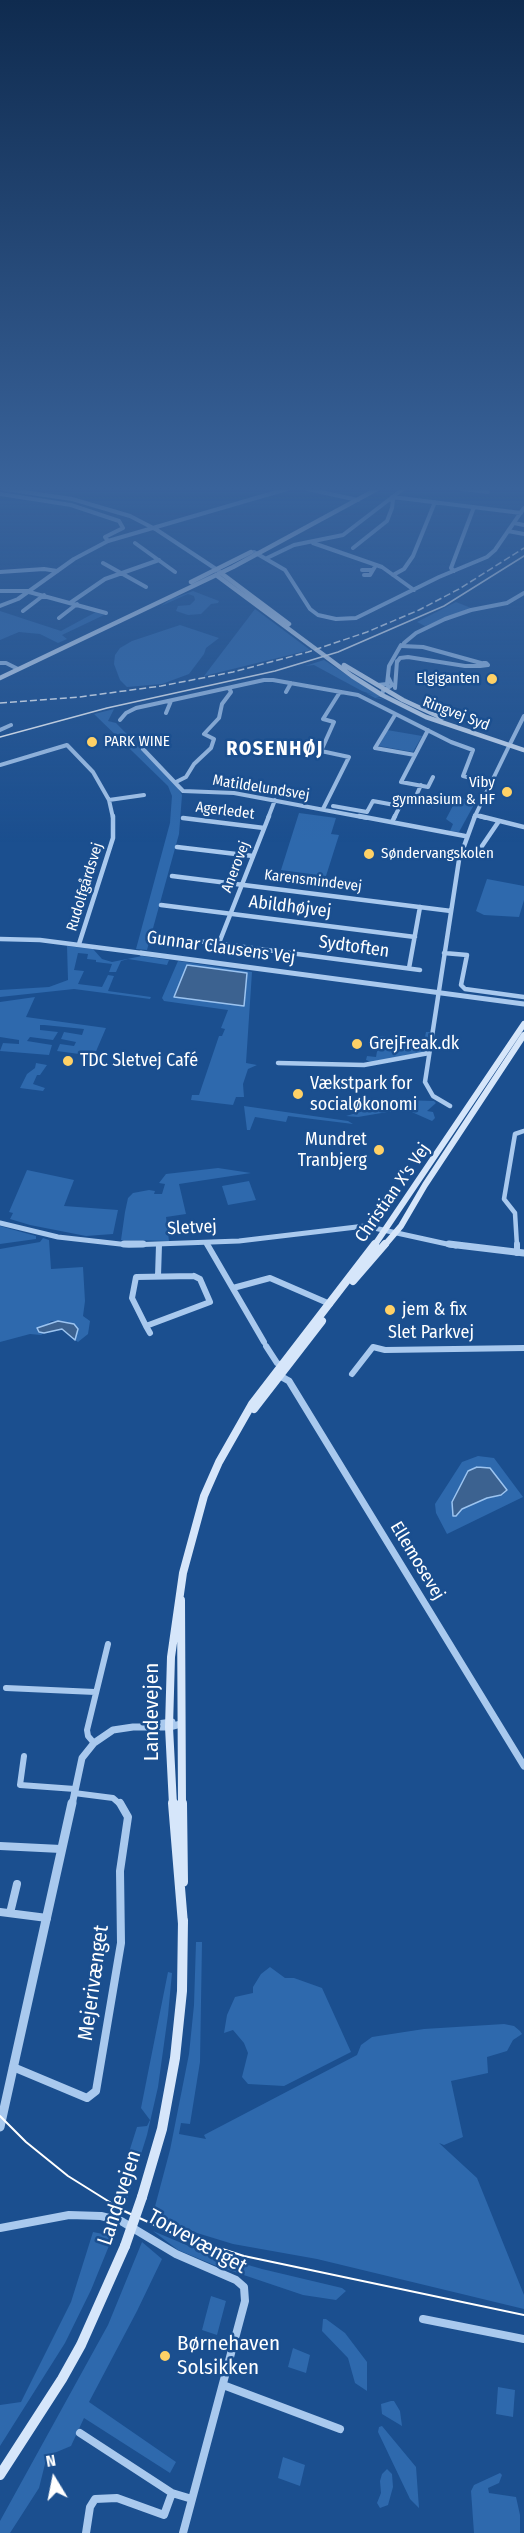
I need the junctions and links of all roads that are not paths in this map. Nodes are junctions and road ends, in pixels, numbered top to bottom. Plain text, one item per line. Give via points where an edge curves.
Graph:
1 (28, 607) edge
2 (73, 607) edge
3 (87, 607) edge
4 (143, 607) edge
5 (146, 607) edge
6 (262, 607) edge
7 (268, 607) edge
8 (309, 607) edge
9 (381, 607) edge
10 (487, 607) edge
11 (23, 611) dead end
12 (106, 613) dead end
13 (59, 618) dead end
14 (407, 645) junction
15 (397, 662) junction
16 (0, 663) edge
17 (480, 664) joint
18 (16, 668) junction
19 (0, 676) edge
20 (388, 677) junction
21 (291, 683) junction
22 (378, 685) junction
23 (229, 688) junction
24 (396, 688) junction
25 (286, 692) dead end
26 (340, 692) junction
27 (385, 692) junction
28 (171, 701) junction
29 (166, 713) dead end
30 (395, 715) junction
31 (524, 716) edge
32 (438, 717) junction
33 (120, 720) dead end
34 (11, 725) dead end
35 (0, 730) edge
36 (428, 730) junction
37 (510, 744) junction
38 (143, 748) dead end
39 (524, 748) edge
40 (415, 755) junction
41 (0, 765) edge
42 (433, 777) dead end
43 (176, 782) junction
44 (491, 783) junction
45 (422, 785) junction
46 (144, 795) dead end
47 (416, 796) dead end
48 (109, 800) junction
49 (275, 800) junction
50 (333, 806) dead end
51 (323, 809) junction
52 (475, 815) junction
53 (183, 818) dead end
54 (499, 821) junction
55 (392, 822) junction
56 (524, 827) edge
57 (264, 828) junction
58 (465, 836) junction
59 (482, 846) dead end
60 (177, 847) dead end
61 (253, 856) junction
62 (172, 876) dead end
63 (242, 884) junction
64 (161, 905) dead end
65 (420, 907) junction
66 (451, 910) junction
67 (231, 914) junction
68 (152, 935) dead end
69 (415, 937) junction
70 (0, 939) edge
71 (219, 943) junction
72 (79, 944) junction
73 (141, 953) joint
74 (444, 953) junction
75 (410, 968) junction
76 (420, 970) dead end
77 (438, 992) junction
78 (524, 997) edge
79 (524, 1004) edge
80 (524, 1024) edge
81 (524, 1034) edge
82 (429, 1053) junction
83 (278, 1063) dead end
84 (450, 1106) dead end
85 (524, 1131) edge
86 (0, 1223) edge
87 (386, 1230) junction
88 (396, 1232) junction
89 (206, 1243) junction
90 (159, 1245) junction
91 (521, 1253) edge
92 (158, 1276) junction
93 (233, 1287) junction
94 (330, 1304) junction
95 (146, 1326) junction
96 (150, 1333) dead end
97 (524, 1348) edge
98 (282, 1365) junction
99 (352, 1374) dead end
100 (278, 1375) junction
101 (183, 1573) junction
102 (108, 1644) dead end
103 (6, 1688) dead end
104 (96, 1692) junction
105 (169, 1724) junction
106 (181, 1724) junction
107 (94, 1743) junction
108 (24, 1756) dead end
109 (524, 1766) edge
110 (74, 1791) junction
111 (0, 1846) edge
112 (61, 1849) junction
113 (17, 1884) dead end
114 (0, 1912) edge
115 (10, 1913) junction
116 (47, 1918) junction
117 (183, 1924) junction
118 (13, 2067) junction
119 (0, 2127) edge
120 (0, 2228) edge
121 (423, 2319) dead end
122 (524, 2339) edge
123 (223, 2385) junction
124 (340, 2429) dead end
125 (80, 2433) dead end
126 (12, 2460) junction
127 (0, 2475) edge
128 (0, 2483) edge
129 (172, 2493) junction
130 (192, 2499) junction
131 (86, 2533) edge
132 (183, 2533) edge

1 - 11 street
2 - 13 street
3 - 12 street
4 - 18 main road
5 - 18 main road
6 - 27 main road via 335,664
7 - 22 main road, Ringvej Syd via 340,663
8 - 9 street via 329,618 362,617
10 - 14 street via 432,625
14 - 15 street
14 - 17 street
14 - 20 street via 390,664
15 - 17 street via 408,657 465,666
15 - 24 street
16 - 18 street
18 - 19 main road
20 - 22 street via 386,684
20 - 27 street via 392,685
21 - 23 street via 267,680
21 - 25 street
21 - 26 street
22 - 27 main road, Ringvej Syd
23 - 28 street
23 - 43 street via 231,692 222,704 219,718 204,734 214,739 211,747 184,779
24 - 27 main road
24 - 32 main road via 397,693
26 - 30 street via 358,695
26 - 51 street via 323,719 334,722 321,750 349,757
27 - 32 main road, Ringvej Syd
27 - 37 main road, Ringvej Syd via 426,717
28 - 29 street
28 - 33 street via 131,710
30 - 36 street
30 - 40 street via 375,748
31 - 37 street
32 - 37 main road, Ringvej Syd
34 - 35 street
36 - 40 street
36 - 44 street via 473,750 463,776
37 - 39 main road, Ringvej Syd
37 - 44 street
38 - 43 street, Matildelundsvej
40 - 45 street via 401,782
41 - 48 street, Rudolfgårdsvej via 67,745 93,772
42 - 45 street via 428,786
43 - 49 street, Matildelundsvej via 183,791
44 - 52 street
45 - 47 street
46 - 48 street
48 - 72 street, Rudolfgårdsvej via 113,838
49 - 51 street, Matildelundsvej
49 - 57 street, Anerovej
50 - 55 street, Matildelundsvej via 367,812 373,801 400,806
51 - 55 street, Matildelundsvej
52 - 54 street
52 - 58 street
53 - 57 street, Agerledet
54 - 56 street
54 - 59 street
55 - 58 street, Matildelundsvej
57 - 61 street, Anerovej
58 - 66 street
60 - 61 street
61 - 63 street, Anerovej
62 - 63 street, Karensmindevej
63 - 65 street, Karensmindevej
63 - 67 street, Anerovej
64 - 67 street, Abildhøjvej
65 - 66 street, Karensmindevej
65 - 69 street, Sydtoften
66 - 74 street
67 - 69 street, Abildhøjvej
67 - 71 street, Anerovej
68 - 71 street, Sydtoften
69 - 75 street, Sydtoften
70 - 72 street, Gunnar Clausens Vej
71 - 75 street, Sydtoften
72 - 73 street, Gunnar Clausens Vej
73 - 77 street, Gunnar Clausens Vej
74 - 77 street
74 - 78 street via 467,956 461,985 465,989
75 - 76 street, Sydtoften
77 - 79 street, Gunnar Clausens Vej
77 - 82 street
80 - 87 main road, Christian X's Vej
81 - 88 main road, Christian X's Vej
82 - 83 street via 364,1065
82 - 84 street via 425,1084 437,1100
85 - 91 street via 515,1134 504,1199 515,1213
86 - 90 street, Sletvej via 73,1240
87 - 88 street, Sletvej
87 - 89 street, Sletvej via 347,1226
87 - 94 main road, Christian X's Vej
88 - 91 street, Sletvej via 456,1246
88 - 100 main road, Christian X's Vej
89 - 90 street, Sletvej
89 - 93 street
90 - 92 street
92 - 95 street via 134,1280 133,1302
92 - 95 street via 198,1277 210,1302
93 - 94 street via 270,1278
93 - 98 street via 265,1344
94 - 98 main road, Christian X's Vej
95 - 96 street
97 - 99 street, Slet Parkvej via 373,1347
98 - 100 main road, Christian X's Vej
100 - 101 main road, Landevejen via 235,1433 204,1496
100 - 109 street, Ellemosevej via 289,1381
101 - 105 main road, Landevejen via 173,1631
101 - 106 main road, Landevejen
102 - 104 street
103 - 104 street
104 - 107 street via 87,1734
105 - 106 street
105 - 107 street via 113,1730
105 - 117 main road, Landevejen
106 - 117 main road, Landevejen
107 - 110 street via 82,1758
108 - 110 street via 20,1785
110 - 112 street
110 - 118 street, Mejerivænget via 112,1798 123,1806 128,1817 120,1871 121,1943 96,2091 87,2098
111 - 112 street
112 - 116 street
113 - 115 street
114 - 115 street
115 - 116 street
116 - 118 street
117 - 126 main road, Landevejen, bridge via 175,2058 162,2129 142,2197 81,2345
118 - 119 street
120 - 123 street, Torvevænget via 69,2215 101,2216 121,2222 176,2254 240,2283 245,2301
121 - 122 street
123 - 124 street
123 - 130 street, Torvevænget
125 - 129 street
126 - 127 main road, Landevejen
126 - 128 main road, Landevejen
129 - 130 street
129 - 131 street via 164,2515 117,2498 95,2499
130 - 132 street, Torvevænget

